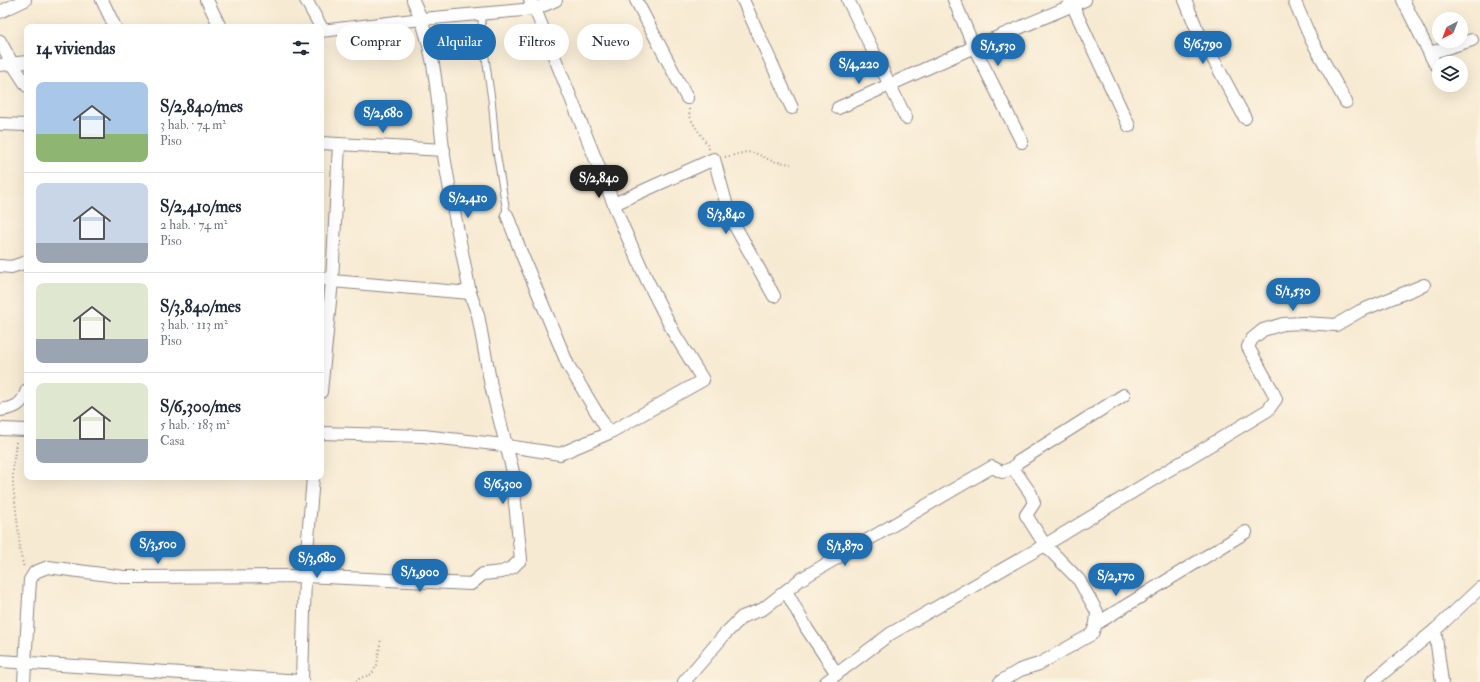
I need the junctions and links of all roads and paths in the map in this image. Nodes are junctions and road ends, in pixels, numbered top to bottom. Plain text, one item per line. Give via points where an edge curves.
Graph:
1 (25, 0) edge
2 (102, 0) edge
3 (207, 0) edge
4 (306, 0) edge
5 (413, 0) edge
6 (556, 0) edge
7 (636, 0) edge
8 (742, 0) edge
9 (848, 0) edge
10 (954, 0) edge
11 (1085, 0) edge
12 (1185, 0) edge
13 (1294, 0) edge
14 (1403, 0) edge
15 (1071, 3) edge
16 (532, 4) edge
17 (0, 12) edge
18 (481, 13) junction
19 (422, 19) junction
20 (114, 24) edge
21 (219, 24) edge
22 (318, 24) edge
23 (324, 29) edge
24 (1472, 40) dead end
25 (0, 41) edge
26 (974, 47) junction
27 (1430, 53) junction
28 (1432, 57) edge
29 (24, 62) edge
30 (6, 64) edge
31 (24, 83) edge
32 (890, 84) junction
33 (686, 98) joint
34 (1346, 102) dead end
35 (792, 108) dead end
36 (838, 108) dead end
37 (906, 118) dead end
38 (1245, 118) dead end
39 (0, 124) edge
40 (24, 125) edge
41 (1129, 126) dead end
42 (1022, 142) dead end
43 (324, 143) edge
44 (339, 144) junction
45 (444, 150) junction
46 (714, 159) junction
47 (791, 164) dead end
48 (614, 204) junction
49 (507, 215) joint
50 (24, 263) edge
51 (0, 266) edge
52 (326, 280) edge
53 (1424, 285) dead end
54 (470, 293) junction
55 (774, 296) dead end
56 (324, 325) edge
57 (1124, 395) dead end
58 (24, 396) edge
59 (0, 410) edge
60 (0, 429) edge
61 (22, 430) edge
62 (324, 433) edge
63 (609, 433) junction
64 (507, 446) junction
65 (1014, 468) junction
66 (313, 480) edge
67 (1246, 532) dead end
68 (1044, 545) junction
69 (305, 576) junction
70 (30, 580) junction
71 (1480, 588) edge
72 (786, 591) junction
73 (1096, 624) junction
74 (1434, 630) junction
75 (381, 638) dead end
76 (0, 661) edge
77 (25, 662) junction
78 (837, 674) junction
79 (24, 682) edge
80 (356, 682) edge
81 (684, 682) edge
82 (826, 682) edge
83 (1000, 682) edge
84 (1372, 682) edge
85 (1442, 682) edge

1 - 17 street
2 - 20 street
3 - 21 street
4 - 22 street
5 - 19 street
6 - 16 street
7 - 33 street
8 - 35 street
9 - 32 street
10 - 26 street
11 - 15 street
12 - 38 street via 1196,27
13 - 34 street via 1311,39
14 - 27 street
15 - 26 street
15 - 41 street
16 - 18 street
16 - 48 street
18 - 19 street
18 - 49 lane via 496,149
19 - 23 street
19 - 45 street via 435,72
24 - 27 street
25 - 30 street
26 - 32 street
26 - 42 street
27 - 28 street
29 - 30 street
30 - 31 street
32 - 36 street
32 - 37 street
33 - 46 path via 691,119
39 - 40 street
43 - 44 street
44 - 45 street
44 - 52 street
45 - 54 street
46 - 47 path via 747,152 772,161
46 - 48 street
46 - 55 street via 735,226
48 - 63 street via 647,280 675,335 703,380
49 - 63 street via 568,365
50 - 51 street via 11,267
52 - 54 street
52 - 56 street
53 - 68 street via 1360,311 1336,325 1283,324 1263,330 1252,339 1248,347 1276,400 1268,410
54 - 64 street via 478,315 491,386
57 - 65 street via 1018,462
58 - 59 street via 15,408
60 - 61 street
61 - 70 path via 13,468 13,485 22,564
62 - 64 street via 423,436
63 - 64 street via 560,454
64 - 69 street via 513,472 521,559 513,567 502,572 483,574 471,584
65 - 68 street via 1031,494 1034,503 1026,515
65 - 72 street via 1002,472 992,467 801,579
66 - 69 street
67 - 73 street
68 - 73 street via 1078,580 1096,612
68 - 78 street via 890,634
69 - 70 street via 124,577 48,567 35,572
69 - 77 street via 302,681
70 - 77 street
71 - 74 street
72 - 78 street via 807,629
72 - 81 street via 763,609 742,617
73 - 83 street via 1092,634 1039,664 1020,670
74 - 84 street
74 - 85 street
75 - 80 path via 375,670
76 - 77 street
77 - 79 street
78 - 82 street

